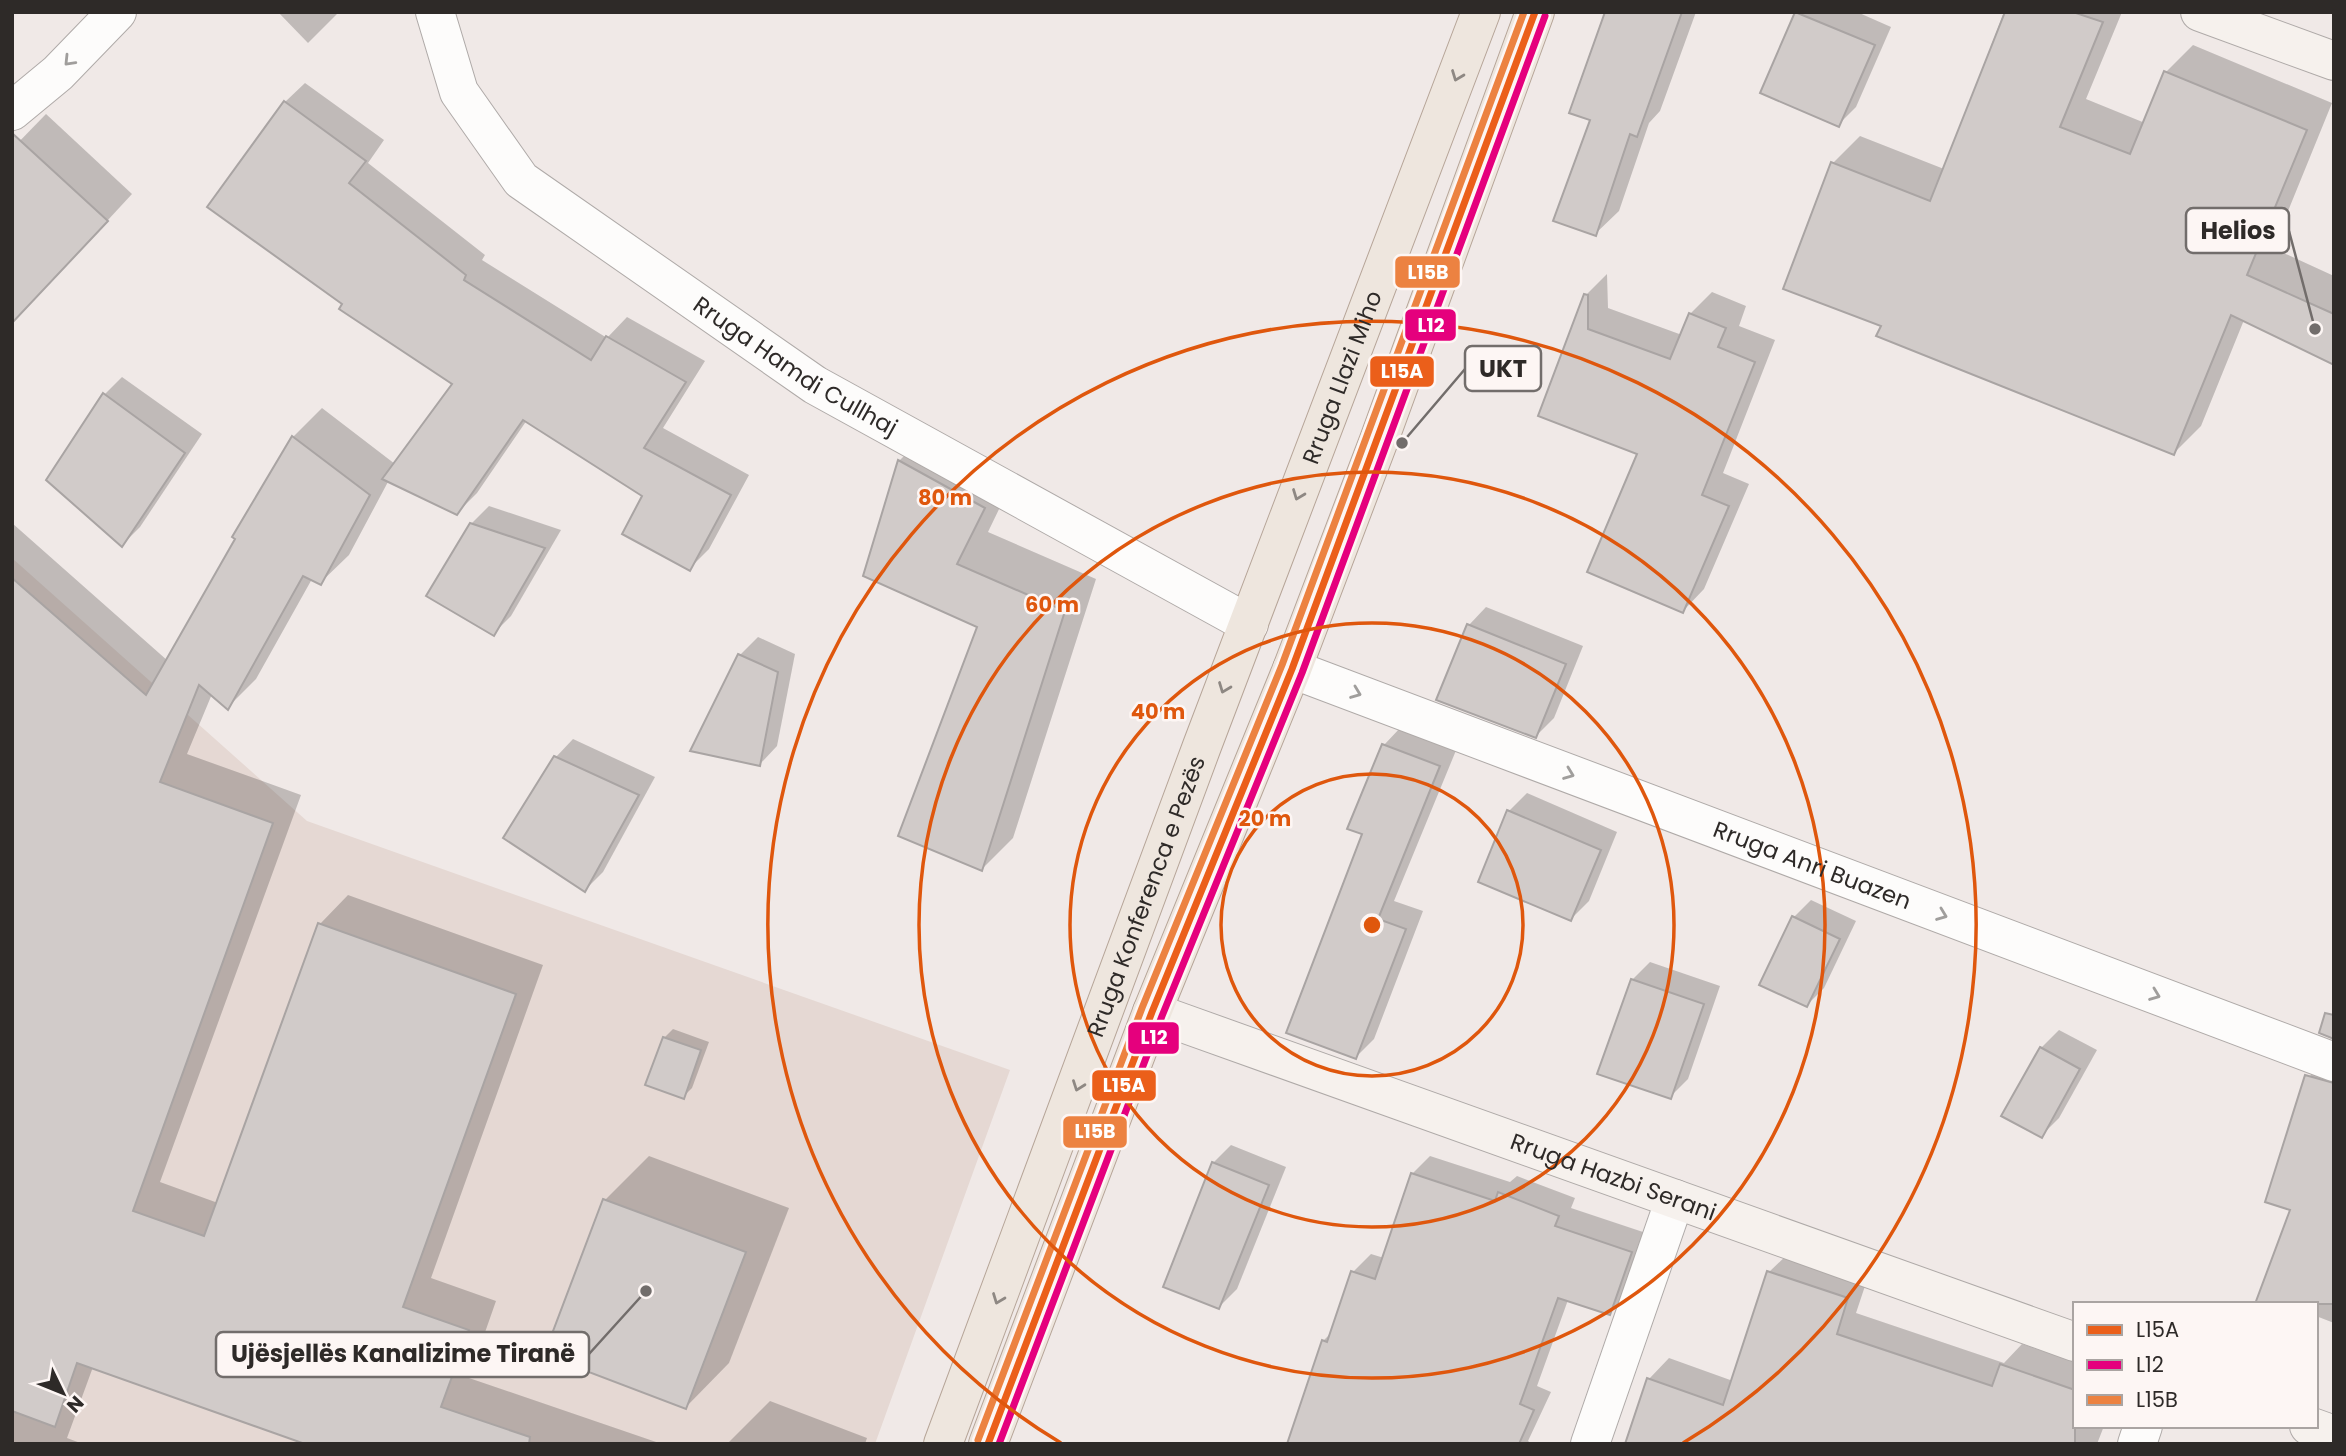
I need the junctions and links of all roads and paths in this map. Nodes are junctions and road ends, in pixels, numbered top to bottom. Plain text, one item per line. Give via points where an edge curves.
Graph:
1 (117, 12) edge
2 (435, 12) edge
3 (1481, 12) edge
4 (1535, 12) edge
5 (2200, 12) edge
6 (2334, 61) edge
7 (12, 111) edge
8 (1249, 624) junction
9 (1292, 669) junction
10 (1152, 1012) junction
11 (2334, 1062) edge
12 (1675, 1199) junction
13 (2073, 1341) edge
14 (2315, 1428) edge
15 (2334, 1435) edge
16 (943, 1444) edge
17 (988, 1444) edge
18 (1590, 1444) edge

1 -> 7 street via 58,73
2 - 8 street, Rruga Hamdi Cullhaj via 459,92 521,180 815,386
3 -> 8 main road, Rruga Llazi Miho
4 - 9 main road
5 - 6 street
8 -> 16 main road, Rruga Konferenca e Pezës
9 - 10 main road, Rruga Konferenca e Pezës
9 -> 11 street, Rruga Anri Buazen
10 - 12 street, Rruga Hazbi Serani
10 - 17 main road, Rruga Konferenca e Pezës
12 - 13 street, Rruga Hazbi Serani
12 - 18 street
14 - 15 street

